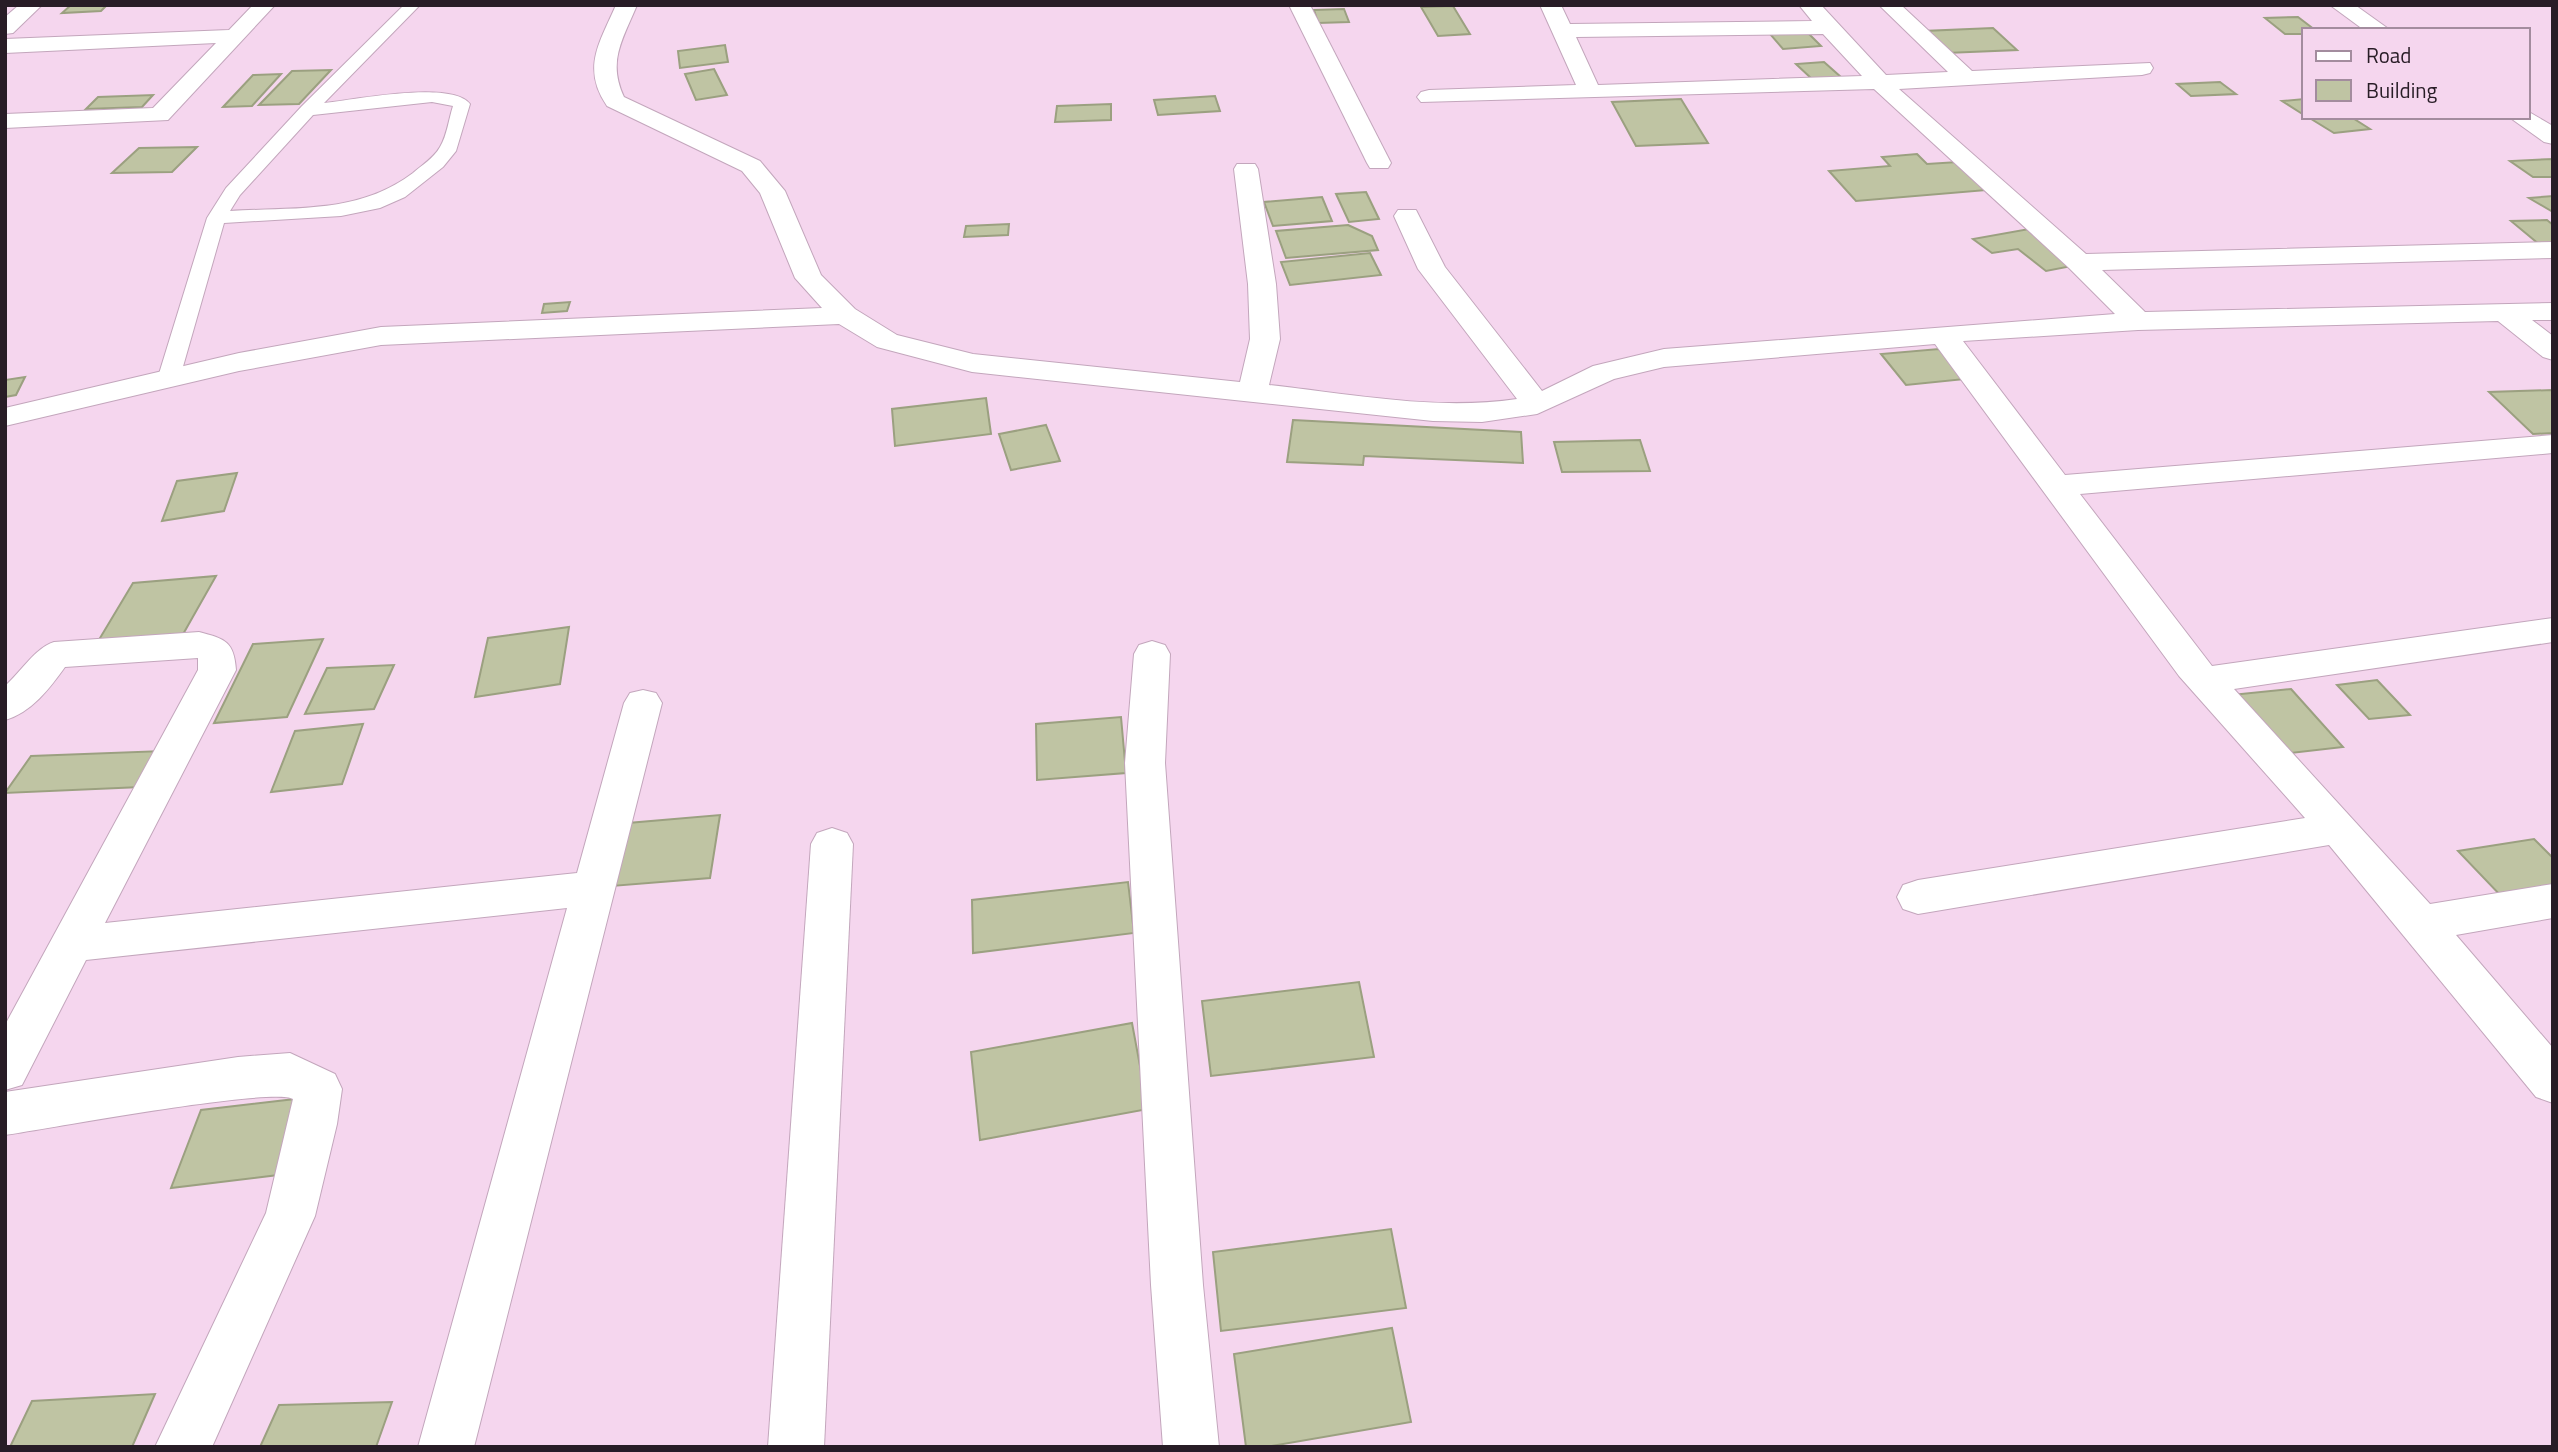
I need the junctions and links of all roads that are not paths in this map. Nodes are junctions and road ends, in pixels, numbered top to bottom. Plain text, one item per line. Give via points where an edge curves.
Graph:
1 (32, 5) edge
2 (265, 5) edge
3 (413, 5) edge
4 (627, 5) edge
5 (1299, 5) edge
6 (1550, 5) edge
7 (1809, 5) edge
8 (1889, 5) edge
9 (2340, 5) edge
10 (1829, 27) junction
11 (5, 28) edge
12 (2376, 28) edge
13 (1561, 31) junction
14 (236, 36) junction
15 (5, 46) edge
16 (2142, 68) dead end
17 (1968, 78) junction
18 (1880, 82) junction
19 (1590, 92) junction
20 (1429, 97) dead end
21 (308, 110) junction
22 (2524, 119) edge
23 (5, 121) edge
24 (2553, 137) edge
25 (1379, 163) dead end
26 (1246, 169) dead end
27 (1407, 216) dead end
28 (216, 218) junction
29 (2553, 250) edge
30 (2092, 276) junction
31 (2553, 311) edge
32 (2507, 313) junction
33 (845, 315) junction
34 (2138, 321) junction
35 (1943, 335) junction
36 (2553, 351) edge
37 (1258, 374) junction
38 (169, 377) junction
39 (1537, 405) junction
40 (5, 417) edge
41 (2553, 444) edge
42 (2057, 486) junction
43 (2553, 630) edge
44 (1152, 654) dead end
45 (2204, 680) junction
46 (643, 703) dead end
47 (5, 707) edge
48 (2338, 828) junction
49 (832, 844) dead end
50 (594, 888) junction
51 (1918, 897) dead end
52 (2553, 901) edge
53 (2421, 923) junction
54 (72, 944) junction
55 (5, 1070) edge
56 (2553, 1082) edge
57 (5, 1114) edge
58 (183, 1447) edge
59 (446, 1447) edge
60 (796, 1447) edge
61 (1191, 1447) edge

1 - 11 street
2 - 14 street
3 - 21 lane
4 - 33 street via 605,56 604,78 615,101 751,166 772,191 809,278
5 - 25 street
6 - 13 street
7 - 10 street
8 - 17 street
9 - 12 street
10 - 13 street
10 - 18 street
13 - 19 street
14 - 15 street
14 - 23 street via 160,115
16 - 17 street
17 - 18 street
18 - 19 street
18 - 30 street
19 - 20 street
21 - 28 lane via 233,192
21 - 28 lane via 432,97 453,98 462,104 450,147 398,193 341,210
22 - 24 street
26 - 37 street via 1262,284
27 - 39 street via 1432,269
28 - 38 lane
29 - 30 street
30 - 34 street
31 - 32 street
32 - 34 street
32 - 36 street
33 - 37 street via 887,341 972,363
33 - 38 street via 381,336 310,345
34 - 35 street
35 - 39 street via 1632,363
35 - 42 street
37 - 39 street via 1433,412 1482,414
38 - 40 street
41 - 42 street
42 - 45 street
43 - 45 street
44 - 61 street via 1145,763
45 - 48 street
46 - 50 street
47 - 54 street via 38,678 54,655 199,644 216,652 217,670
48 - 51 street
48 - 53 street
49 - 60 street
50 - 54 street
50 - 59 street
52 - 53 street
53 - 56 street
54 - 55 street
57 - 58 street via 238,1078 290,1074 318,1089 290,1216

